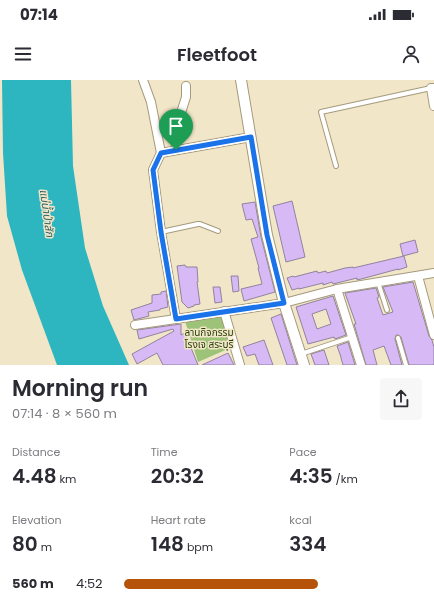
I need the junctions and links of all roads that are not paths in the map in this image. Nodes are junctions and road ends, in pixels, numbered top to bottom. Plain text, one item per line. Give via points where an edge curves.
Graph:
1 (143, 80) edge
2 (241, 80) edge
3 (186, 86) dead end
4 (433, 88) edge
5 (434, 106) edge
6 (251, 137) junction
7 (176, 150) junction
8 (161, 153) junction
9 (336, 166) dead end
10 (218, 231) dead end
11 (161, 232) junction
12 (434, 273) edge
13 (418, 276) junction
14 (378, 282) junction
15 (337, 289) junction
16 (284, 303) junction
17 (387, 310) dead end
18 (224, 311) junction
19 (176, 319) junction
20 (135, 325) dead end
21 (434, 334) edge
22 (352, 337) junction
23 (398, 338) dead end
24 (300, 354) junction
25 (240, 365) edge
26 (304, 365) edge
27 (361, 365) edge
28 (406, 365) edge

1 - 8 street via 151,102
2 - 6 street
3 - 7 street
4 - 5 street
4 - 9 lane via 321,112
6 - 7 street
6 - 16 street via 267,235
7 - 8 street
8 - 11 street via 153,170
10 - 11 lane via 198,224
11 - 19 street
12 - 13 street
13 - 14 street
13 - 21 street
14 - 15 street
14 - 17 lane
15 - 16 street
15 - 22 street
16 - 18 street
16 - 24 street
18 - 19 street
18 - 25 street
19 - 20 street
22 - 24 lane
22 - 27 street
23 - 28 lane
24 - 26 street

